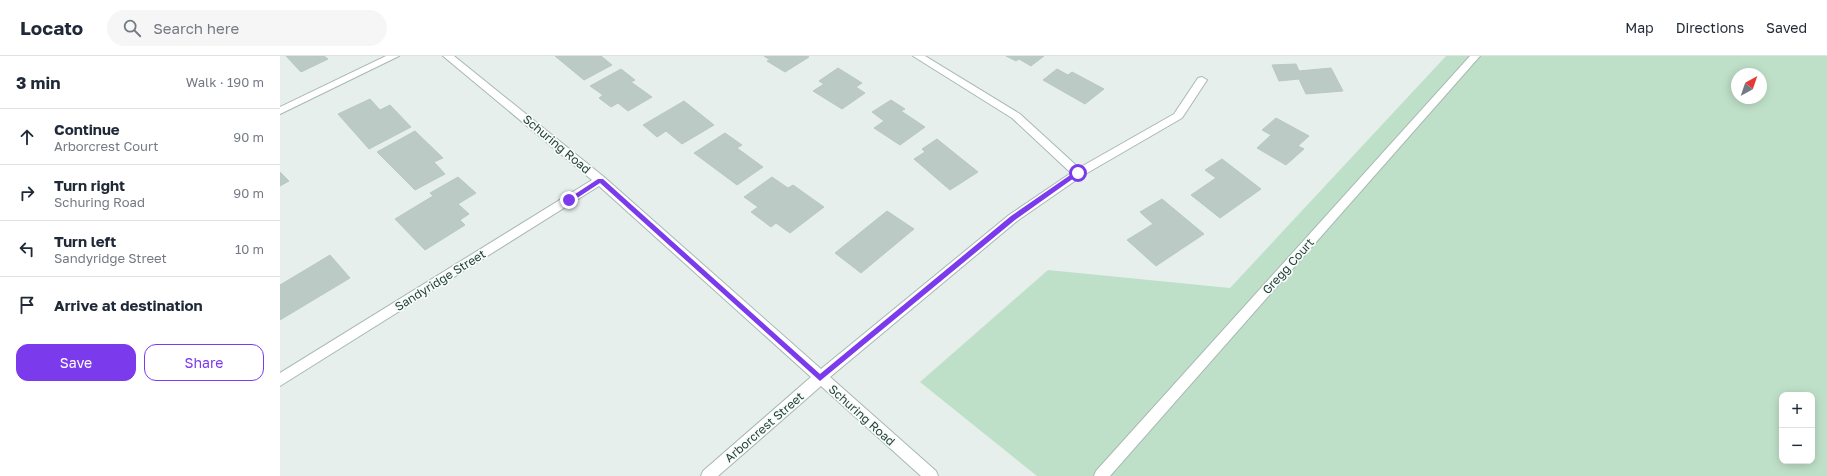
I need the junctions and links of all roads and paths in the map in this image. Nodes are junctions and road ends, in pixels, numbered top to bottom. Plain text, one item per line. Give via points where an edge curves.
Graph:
1 (394, 56) edge
2 (448, 56) edge
3 (918, 56) edge
4 (1475, 56) edge
5 (1202, 80) dead end
6 (280, 111) edge
7 (1078, 173) junction
8 (600, 180) junction
9 (820, 378) junction
10 (280, 380) edge
11 (708, 476) edge
12 (931, 476) edge
13 (1101, 476) edge

1 - 6 street
2 - 8 street, Schuring Road
3 - 7 street via 1016,116
4 - 13 street, Gregg Court
5 - 7 street, Arborcrest Street via 1178,116
7 - 9 street, Arborcrest Street via 1013,218
8 - 9 street, Schuring Road
8 - 10 street, Sandyridge Street
9 - 11 street, Arborcrest Street
9 - 12 street, Schuring Road

